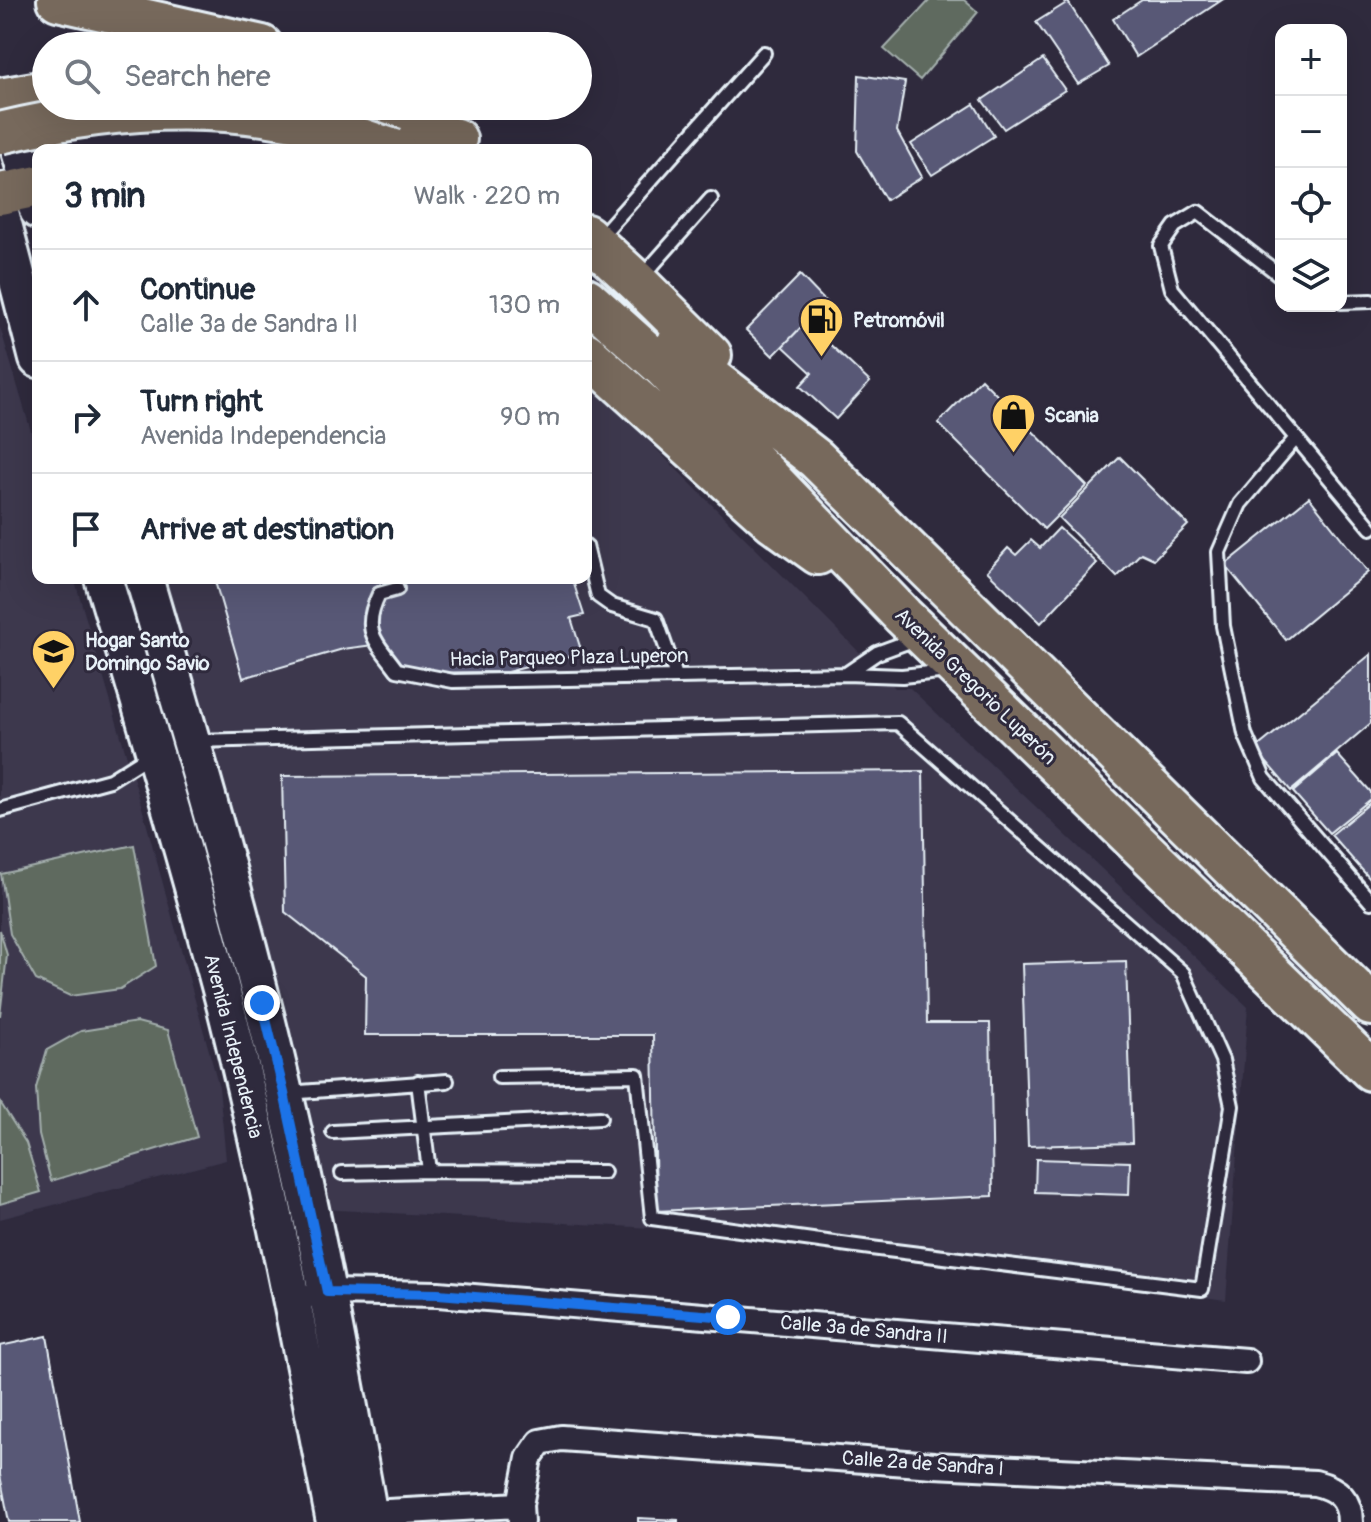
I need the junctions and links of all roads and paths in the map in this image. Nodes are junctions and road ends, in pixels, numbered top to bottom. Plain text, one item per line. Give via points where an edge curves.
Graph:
1 (58, 0) edge
2 (200, 32) edge
3 (764, 53) dead end
4 (32, 95) edge
5 (1, 104) edge
6 (32, 116) edge
7 (294, 120) edge
8 (382, 120) edge
9 (419, 120) edge
10 (59, 144) edge
11 (280, 144) edge
12 (375, 144) edge
13 (462, 144) edge
14 (463, 144) edge
15 (32, 150) edge
16 (0, 158) edge
17 (27, 194) edge
18 (711, 199) dead end
19 (0, 212) edge
20 (592, 245) edge
21 (592, 250) edge
22 (592, 251) edge
23 (1275, 271) edge
24 (637, 282) junction
25 (1371, 301) edge
26 (1347, 302) edge
27 (592, 303) edge
28 (32, 336) edge
29 (592, 358) edge
30 (1296, 438) junction
31 (816, 459) junction
32 (1371, 528) edge
33 (592, 571) edge
34 (106, 584) edge
35 (145, 584) edge
36 (397, 589) dead end
37 (913, 626) junction
38 (958, 670) junction
39 (846, 674) junction
40 (676, 676) junction
41 (173, 746) junction
42 (0, 810) edge
43 (1371, 902) edge
44 (1371, 1005) edge
45 (1371, 1070) edge
46 (499, 1077) dead end
47 (447, 1081) dead end
48 (418, 1082) junction
49 (284, 1093) junction
50 (600, 1118) dead end
51 (424, 1127) junction
52 (333, 1132) dead end
53 (429, 1171) junction
54 (604, 1172) dead end
55 (342, 1173) dead end
56 (327, 1292) junction
57 (292, 1300) junction
58 (1246, 1361) dead end
59 (521, 1513) edge
60 (352, 1519) edge
61 (1350, 1522) edge

1 - 2 main road
3 - 20 lane
4 - 5 main road
5 - 6 main road, bridge
5 - 17 main road
7 - 12 main road, bridge
8 - 13 main road
9 - 14 main road
10 - 11 main road via 160,135
15 - 16 main road
18 - 24 lane
19 - 28 main road
21 - 24 main road
22 - 31 main road via 717,382
23 - 30 lane via 1198,212 1175,226 1161,246 1172,289
24 - 31 main road
25 - 26 lane
27 - 37 main road, Avenida Gregorio Luperón via 663,367
29 - 37 main road via 772,521
30 - 32 lane
30 - 43 lane via 1240,504 1219,552 1223,626 1245,734 1264,778
31 - 44 main road
33 - 40 lane via 598,596 612,606 656,619
34 - 41 main road, Avenida Independencia
35 - 41 main road, Avenida Independencia
36 - 40 lane, Hacia Parqueo Plaza Luperon via 379,594 372,608 371,634 397,670 453,681
37 - 38 main road, Avenida Gregorio Luperón
37 - 39 lane
38 - 39 lane, Hacia Parqueo Plaza Luperon
38 - 45 main road, Avenida Gregorio Luperón
39 - 40 lane, Hacia Parqueo Plaza Luperon
41 - 42 lane via 110,780
41 - 46 lane via 898,723 1183,973 1222,1060 1232,1106 1202,1289 652,1218 637,1075
41 - 49 main road, Avenida Independencia via 228,874
41 - 57 main road, Avenida Independencia
47 - 48 lane
48 - 49 lane
48 - 51 lane
49 - 56 main road, Avenida Independencia
50 - 51 lane
51 - 52 lane
51 - 53 lane
53 - 54 lane
53 - 55 lane
56 - 57 street, Calle 3a de Sandra II
56 - 58 street, Calle 3a de Sandra II via 438,1294
56 - 60 main road, Avenida Independencia
57 - 60 main road, Avenida Independencia
59 - 60 street
59 - 61 street, Calle 2a de Sandra I via 529,1458 540,1442 561,1438 934,1465 1315,1483 1343,1497

